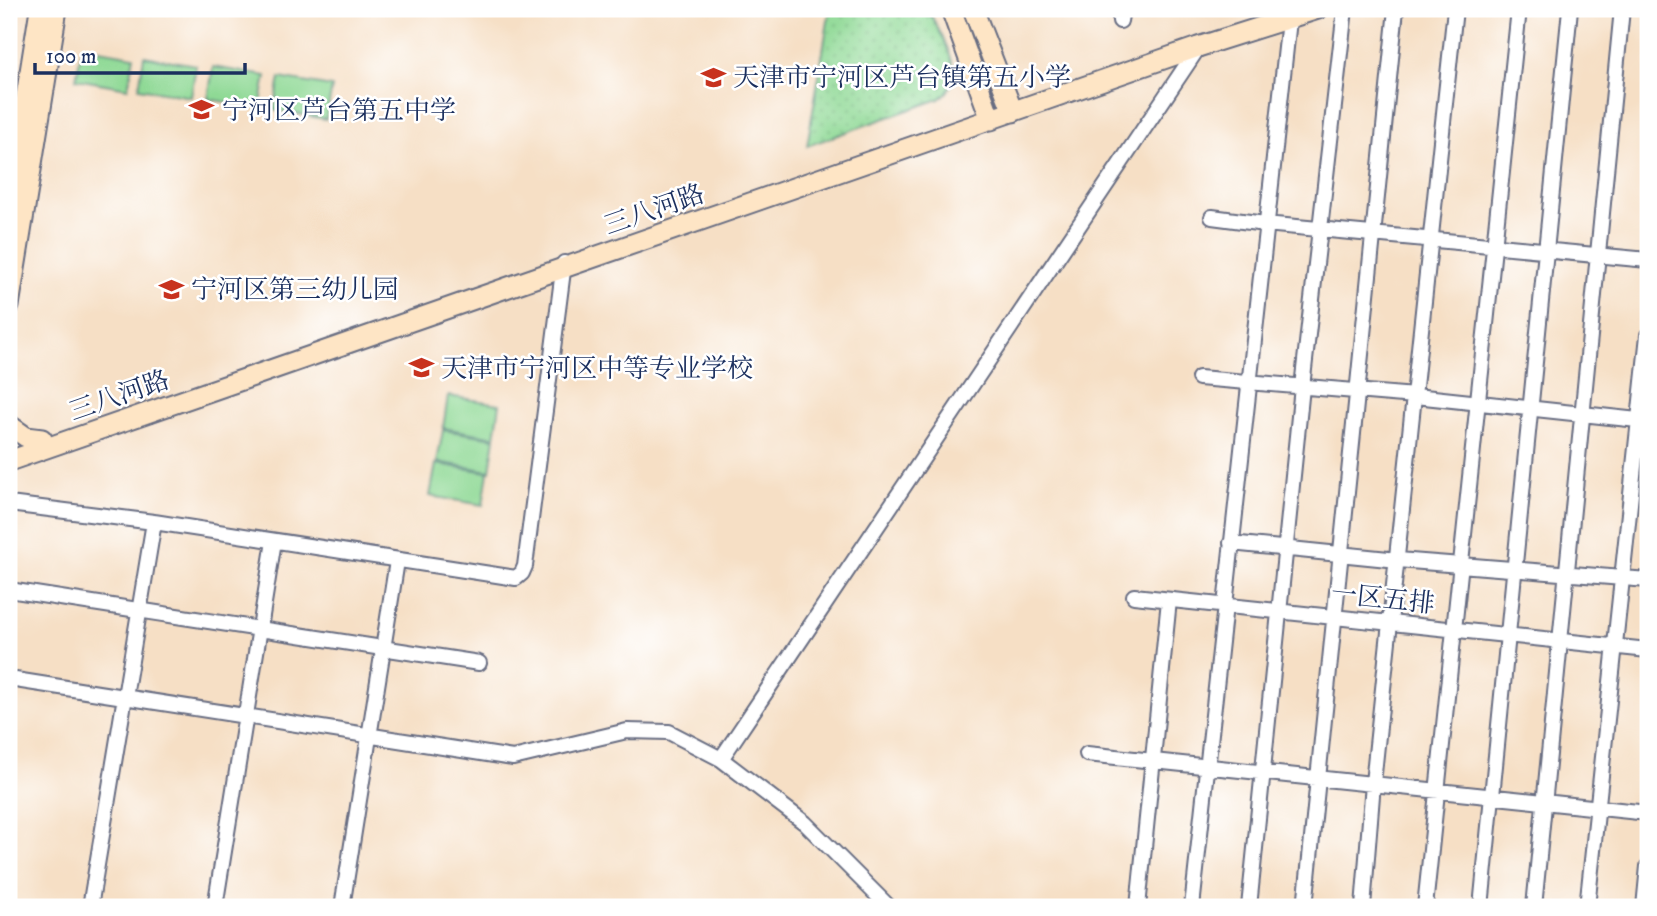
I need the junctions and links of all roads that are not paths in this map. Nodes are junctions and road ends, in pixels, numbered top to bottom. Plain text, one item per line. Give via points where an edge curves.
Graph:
1 (40, 9) edge
2 (57, 9) edge
3 (951, 9) edge
4 (1318, 9) edge
5 (1345, 9) edge
6 (1396, 9) edge
7 (1455, 9) edge
8 (1519, 9) edge
9 (1570, 9) edge
10 (1622, 9) edge
11 (976, 10) edge
12 (1289, 12) edge
13 (1203, 41) junction
14 (1011, 106) junction
15 (990, 114) junction
16 (15, 128) edge
17 (9, 203) edge
18 (1212, 217) dead end
19 (1265, 224) junction
20 (1320, 229) junction
21 (1374, 234) junction
22 (1431, 240) junction
23 (14, 246) edge
24 (1495, 246) junction
25 (1546, 251) junction
26 (1599, 256) junction
27 (1648, 260) edge
28 (564, 263) junction
29 (9, 306) edge
30 (1648, 335) edge
31 (1199, 378) dead end
32 (1250, 384) junction
33 (1302, 387) junction
34 (1358, 391) junction
35 (1415, 396) junction
36 (1478, 403) junction
37 (1531, 409) junction
38 (1583, 415) junction
39 (1644, 421) edge
40 (9, 425) edge
41 (43, 439) junction
42 (9, 452) edge
43 (9, 461) edge
44 (9, 504) edge
45 (154, 522) junction
46 (275, 541) junction
47 (1231, 543) junction
48 (1286, 549) junction
49 (1341, 554) junction
50 (1398, 560) junction
51 (397, 561) junction
52 (1461, 565) junction
53 (1515, 569) junction
54 (1567, 573) junction
55 (1622, 578) junction
56 (1648, 580) edge
57 (9, 590) edge
58 (1134, 596) dead end
59 (1169, 600) junction
60 (1223, 606) junction
61 (139, 610) junction
62 (1279, 612) junction
63 (1335, 618) junction
64 (1392, 624) junction
65 (261, 628) junction
66 (1454, 630) junction
67 (1508, 635) junction
68 (1560, 641) junction
69 (1621, 647) junction
70 (383, 648) junction
71 (1648, 650) edge
72 (479, 663) dead end
73 (9, 679) edge
74 (125, 697) junction
75 (247, 716) junction
76 (370, 734) junction
77 (1087, 754) dead end
78 (721, 759) junction
79 (1153, 761) junction
80 (1207, 766) junction
81 (1263, 772) junction
82 (1318, 778) junction
83 (1373, 783) junction
84 (1437, 790) junction
85 (1492, 796) junction
86 (1545, 801) junction
87 (1598, 807) junction
88 (1648, 813) edge
89 (1648, 866) edge
90 (90, 907) edge
91 (215, 907) edge
92 (342, 907) edge
93 (889, 907) edge
94 (1138, 907) edge
95 (1192, 907) edge
96 (1249, 907) edge
97 (1305, 907) edge
98 (1363, 907) edge
99 (1425, 907) edge
100 (1481, 907) edge
101 (1534, 907) edge
102 (1587, 907) edge
103 (1644, 907) edge

1 - 16 street
2 - 23 street
3 - 15 street
4 - 12 street, 三八河路
5 - 20 street
6 - 21 street
7 - 22 street
8 - 24 street
9 - 25 street
10 - 26 street
11 - 14 street
12 - 13 street, 三八河路
12 - 19 street
13 - 14 street, 三八河路
13 - 78 street
14 - 15 street, 三八河路
15 - 28 street, 三八河路
16 - 17 street
18 - 19 street
19 - 20 street
19 - 32 street
20 - 21 street
20 - 33 street
21 - 22 street
21 - 34 street
22 - 24 street
22 - 35 street
23 - 29 street
24 - 25 street
24 - 36 street
25 - 26 street
25 - 37 street
26 - 27 street
26 - 38 street
28 - 41 street, 三八河路
28 - 43 street, 三八河路
28 - 51 street via 522,573 516,578
30 - 39 street
31 - 32 street
32 - 33 street
32 - 47 street
33 - 34 street
33 - 48 street
34 - 35 street
34 - 49 street
35 - 36 street
35 - 50 street
36 - 37 street
36 - 52 street
37 - 38 street
37 - 53 street
38 - 39 street
38 - 54 street
39 - 55 street
40 - 41 street via 26,436
41 - 42 street, 三八河路
44 - 45 street
45 - 46 street
45 - 61 street
46 - 51 street
46 - 65 street
47 - 48 street
47 - 60 street
48 - 49 street
48 - 62 street
49 - 50 street
49 - 63 street
50 - 52 street
50 - 64 street
51 - 70 street
52 - 53 street
52 - 66 street
53 - 54 street
53 - 67 street
54 - 55 street
54 - 68 street
55 - 56 street
55 - 69 street
57 - 61 street
58 - 59 street, 一区五排
59 - 60 street, 一区五排
59 - 79 street
60 - 62 street, 一区五排
60 - 80 street
61 - 65 street
61 - 74 street
62 - 63 street, 一区五排
62 - 81 street
63 - 64 street, 一区五排
63 - 82 street
64 - 66 street, 一区五排
64 - 83 street
65 - 70 street
65 - 75 street
66 - 67 street, 一区五排
66 - 84 street
67 - 68 street, 一区五排
67 - 85 street
68 - 69 street, 一区五排
68 - 86 street
69 - 71 street, 一区五排
69 - 87 street
70 - 72 street
70 - 76 street
73 - 74 street
74 - 75 street
74 - 90 street
75 - 76 street
75 - 91 street
76 - 78 street via 513,758 626,731 669,732
76 - 92 street
77 - 79 street
78 - 93 street via 805,823
79 - 80 street
79 - 94 street
80 - 81 street
80 - 95 street
81 - 82 street
81 - 96 street
82 - 83 street
82 - 97 street
83 - 84 street
83 - 98 street
84 - 85 street
84 - 99 street
85 - 86 street
85 - 100 street
86 - 87 street
86 - 101 street
87 - 88 street
87 - 102 street
89 - 103 street

